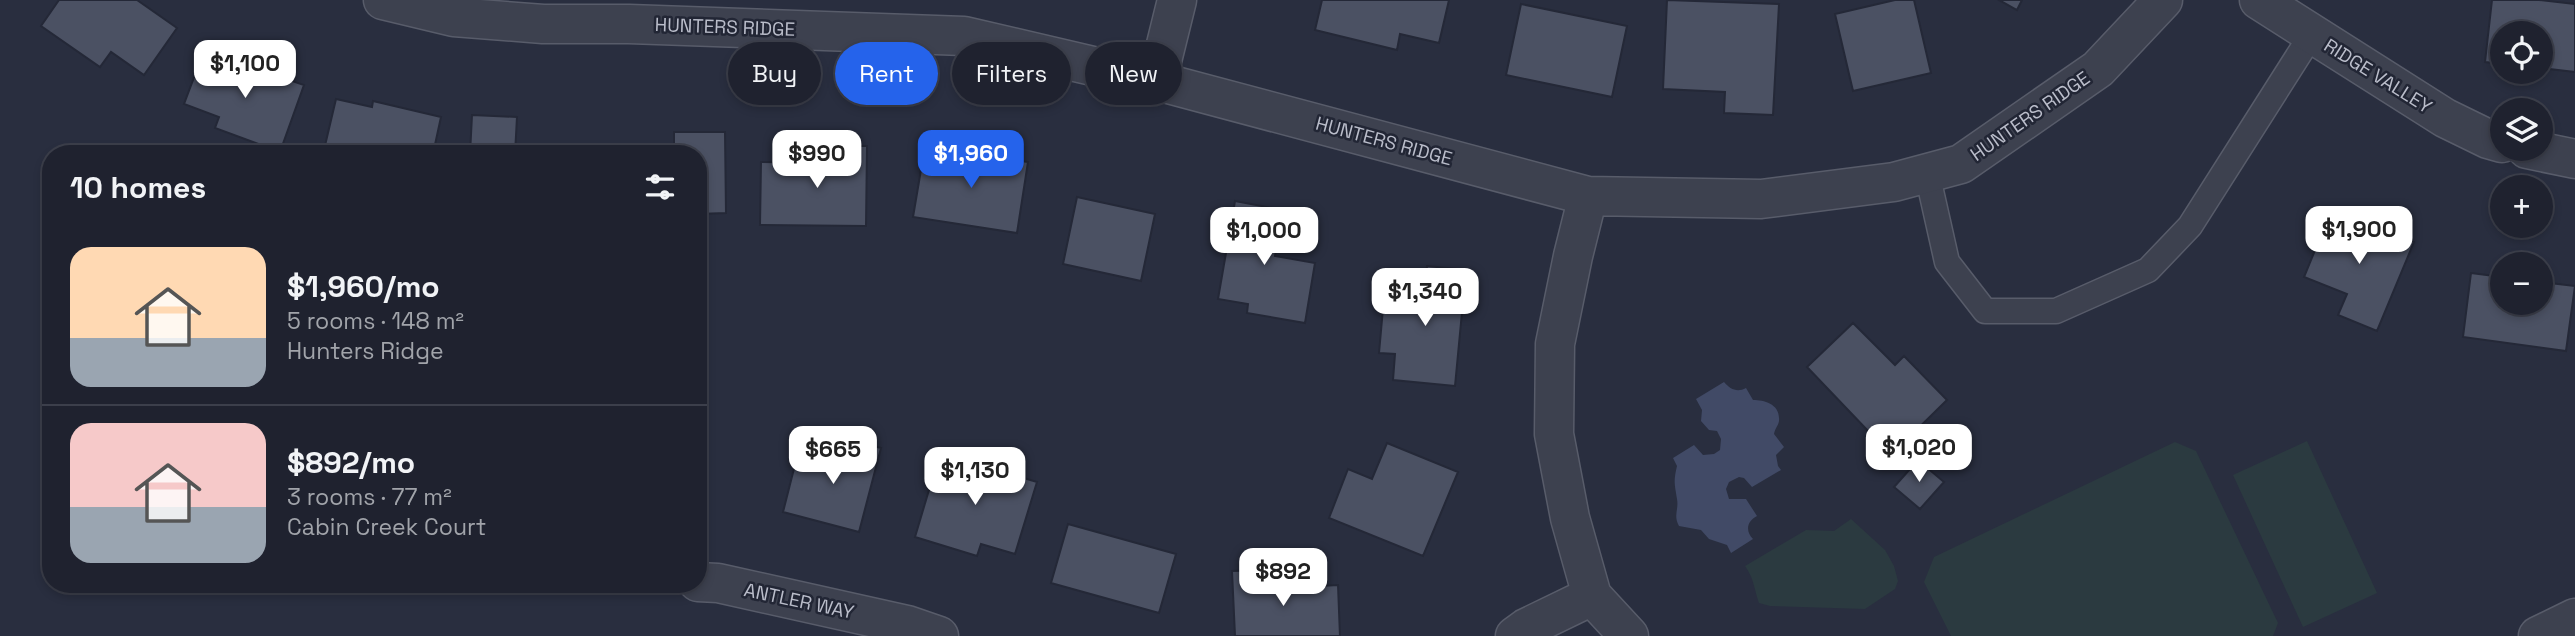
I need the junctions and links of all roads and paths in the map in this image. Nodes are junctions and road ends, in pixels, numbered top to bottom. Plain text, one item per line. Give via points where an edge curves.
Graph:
1 (383, 0) edge
2 (1177, 0) edge
3 (2163, 0) edge
4 (2259, 0) edge
5 (629, 12) edge
6 (2312, 34) junction
7 (1167, 42) edge
8 (1085, 64) edge
9 (1182, 88) edge
10 (2490, 140) edge
11 (2553, 154) edge
12 (2575, 159) edge
13 (1927, 173) junction
14 (1588, 196) junction
15 (707, 582) edge
16 (1592, 596) junction
17 (2575, 618) edge
18 (939, 636) edge
19 (1515, 636) edge
20 (1629, 636) edge
21 (2538, 636) edge

1 - 5 street, HUNTERS RIDGE via 454,17 543,24
2 - 7 street
3 - 13 street, HUNTERS RIDGE via 2098,69 1961,164
4 - 6 street, RIDGE VALLEY
5 - 8 street, HUNTERS RIDGE via 964,36
6 - 10 street, RIDGE VALLEY via 2445,118
6 - 13 lane via 2190,226 2148,270 2056,311 1984,311 1947,262
9 - 14 street, HUNTERS RIDGE
11 - 12 street
13 - 14 street, HUNTERS RIDGE via 1894,182 1761,199
14 - 16 street via 1555,344 1554,434 1570,518
15 - 18 street, ANTLER WAY via 907,625
16 - 19 street
16 - 20 street
17 - 21 street

